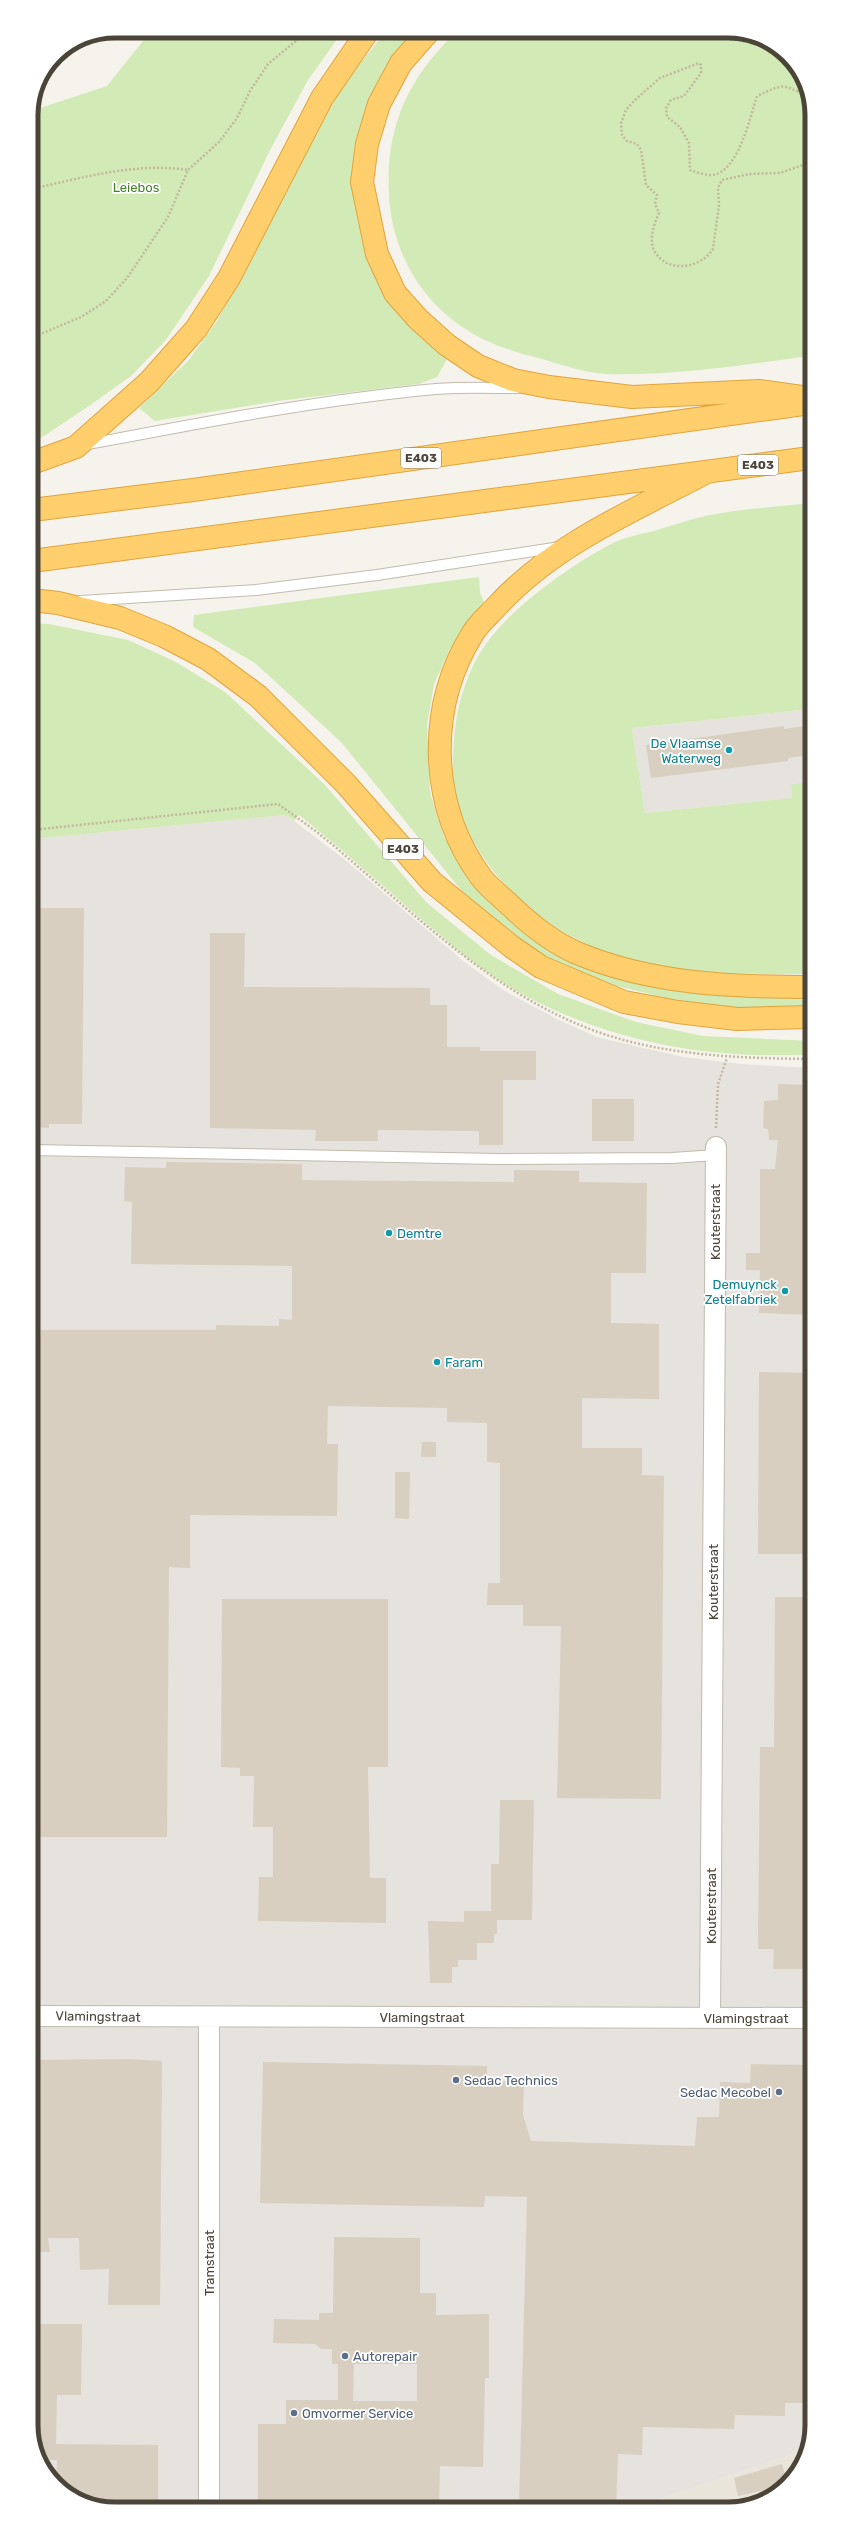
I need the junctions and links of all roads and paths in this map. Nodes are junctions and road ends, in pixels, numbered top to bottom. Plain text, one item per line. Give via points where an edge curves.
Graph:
1 (300, 38) edge
2 (363, 38) edge
3 (423, 38) edge
4 (802, 93) edge
5 (805, 166) edge
6 (188, 170) junction
7 (38, 187) edge
8 (38, 335) edge
9 (549, 387) junction
10 (805, 397) edge
11 (805, 404) edge
12 (76, 447) junction
13 (805, 459) edge
14 (38, 461) edge
15 (707, 472) junction
16 (38, 509) edge
17 (569, 545) junction
18 (38, 560) edge
19 (38, 600) edge
20 (58, 602) junction
21 (278, 804) dead end
22 (38, 829) edge
23 (805, 987) edge
24 (805, 1017) edge
25 (727, 1058) dead end
26 (38, 1150) edge
27 (716, 1151) junction
28 (38, 2016) edge
29 (710, 2017) junction
30 (209, 2018) junction
31 (805, 2018) edge
32 (209, 2502) edge

1 - 6 path via 268,64 250,91 237,118 219,142
2 - 12 highway via 322,98 229,278 196,329 149,382
3 - 9 highway via 401,63 379,104 367,144 362,182 377,254 395,293 418,320 447,346 485,369 513,380
4 - 5 path via 790,86 783,86 758,96 748,128 732,162 723,171 712,175 690,170 689,143 680,127 667,117 666,108 671,100 684,96 700,73 702,65 699,63 671,73 652,84 626,110 621,123 622,135 627,141 637,144 641,150 646,185 657,195 655,204 659,213 652,230 654,251 660,258 679,266 688,267 698,263 713,249 719,205 718,188 722,180 749,174 780,173
6 - 7 path via 168,167 101,173
6 - 8 path via 168,217 127,278 106,301 82,317
9 - 10 highway via 632,397 759,391
9 - 12 lane via 437,389 342,401 234,417
11 - 16 highway, E403 via 193,490
12 - 14 highway
13 - 15 highway, E403
15 - 17 highway, E403
15 - 18 highway, E403
17 - 20 lane via 377,575 256,590
17 - 23 highway, E403 via 521,581 474,632 451,677 444,697 438,745 449,817 465,851 482,879 533,926 575,952 620,968 704,984
19 - 20 highway, E403
20 - 24 highway, E403 via 120,618 208,658 258,696 346,784 432,882 512,948 541,967 624,1002 737,1019
21 - 22 path
25 - 27 path via 718,1084
26 - 27 lane via 497,1158 672,1158
27 - 29 street, Kouterstraat
28 - 30 street, Vlamingstraat
29 - 30 street, Vlamingstraat
29 - 31 street, Vlamingstraat
30 - 32 street, Tramstraat

